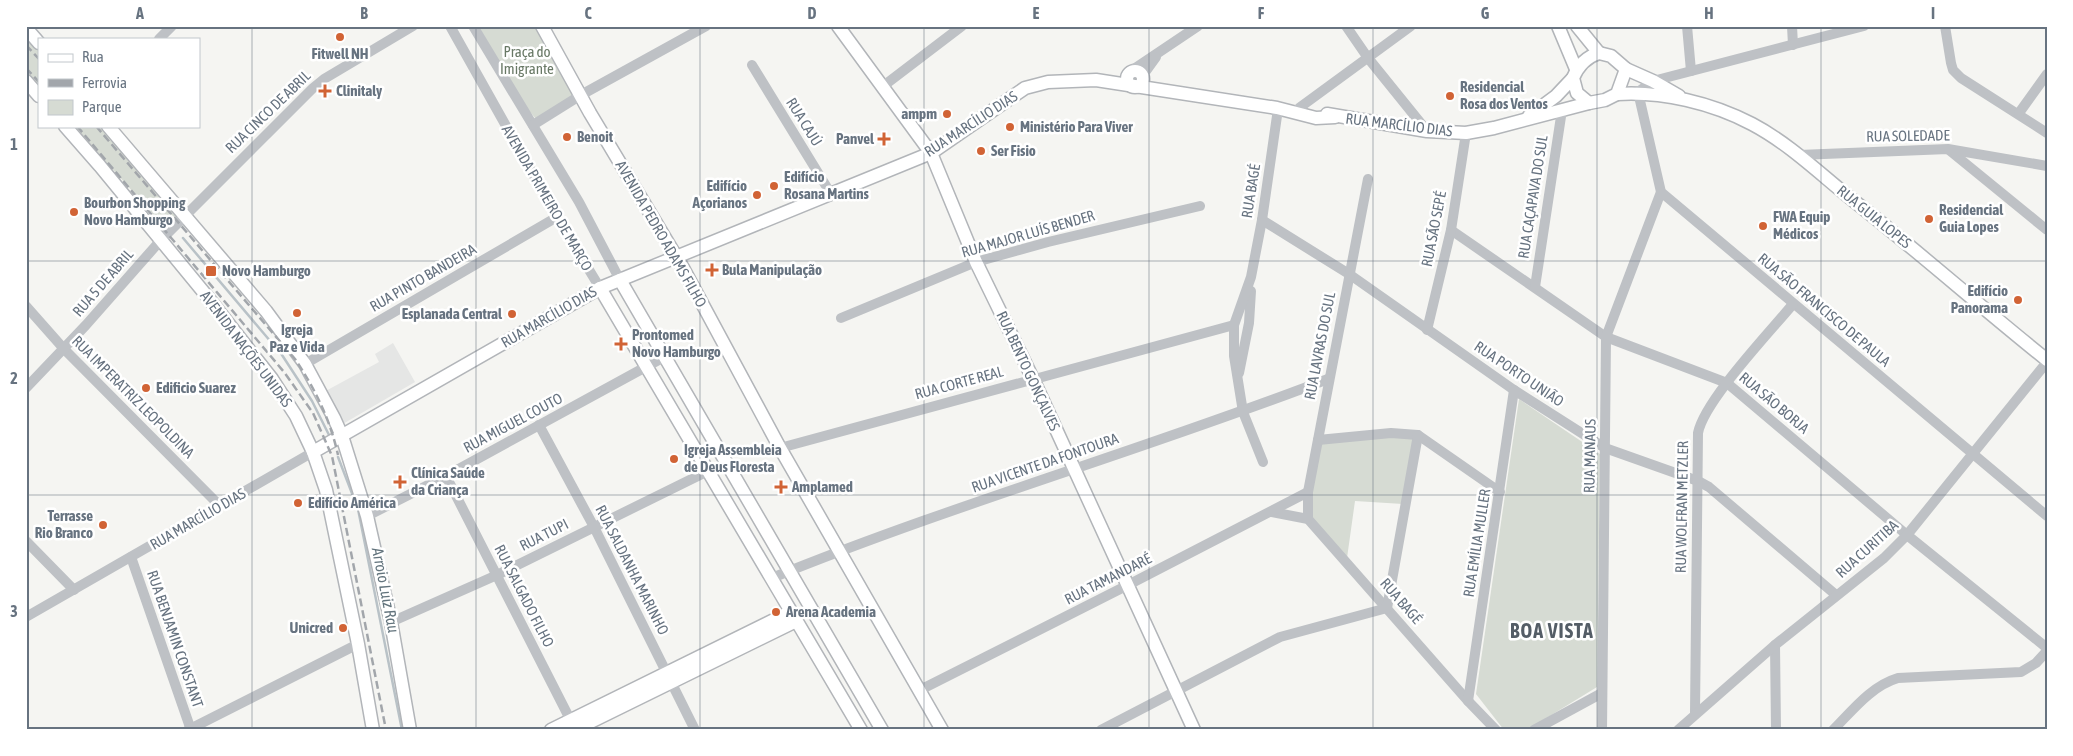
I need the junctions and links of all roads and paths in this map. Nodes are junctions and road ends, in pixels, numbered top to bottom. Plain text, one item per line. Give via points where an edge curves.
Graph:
1 (172, 26) edge
2 (414, 26) edge
3 (450, 26) edge
4 (473, 26) edge
5 (542, 26) edge
6 (706, 26) edge
7 (838, 26) edge
8 (962, 26) edge
9 (1198, 26) edge
10 (1346, 26) edge
11 (1411, 26) edge
12 (1558, 26) edge
13 (1577, 26) edge
14 (1687, 26) edge
15 (1792, 26) edge
16 (1864, 26) edge
17 (1945, 26) edge
18 (29, 30) edge
19 (160, 38) edge
20 (38, 42) edge
21 (1794, 45) junction
22 (1599, 53) junction
23 (1368, 58) junction
24 (752, 65) dead end
25 (1626, 69) junction
26 (1691, 71) junction
27 (1137, 74) junction
28 (1574, 74) junction
29 (2047, 74) edge
30 (1096, 80) junction
31 (26, 81) edge
32 (1653, 81) junction
33 (882, 87) junction
34 (1134, 87) junction
35 (1171, 92) junction
36 (1638, 92) junction
37 (1617, 94) junction
38 (38, 95) edge
39 (581, 95) junction
40 (1686, 100) junction
41 (1589, 103) junction
42 (1299, 108) junction
43 (1278, 109) junction
44 (1562, 110) junction
45 (2018, 113) junction
46 (1335, 117) junction
47 (1521, 121) junction
48 (533, 125) junction
49 (67, 128) edge
50 (110, 128) edge
51 (1427, 131) junction
52 (2047, 132) edge
53 (1466, 133) junction
54 (1948, 148) junction
55 (931, 153) junction
56 (1799, 155) junction
57 (2047, 166) edge
58 (1368, 179) dead end
59 (1661, 192) junction
60 (831, 194) junction
61 (1200, 206) dead end
62 (184, 215) junction
63 (557, 217) junction
64 (1262, 220) junction
65 (1451, 230) junction
66 (2047, 230) edge
67 (160, 240) junction
68 (677, 258) junction
69 (976, 262) junction
70 (1349, 274) junction
71 (1251, 277) junction
72 (620, 280) junction
73 (1535, 287) junction
74 (600, 288) junction
75 (1793, 304) junction
76 (26, 306) edge
77 (840, 318) dead end
78 (1234, 325) junction
79 (1427, 330) junction
80 (1606, 337) junction
81 (64, 349) junction
82 (664, 357) junction
83 (2047, 361) edge
84 (305, 364) junction
85 (646, 367) junction
86 (1238, 374) junction
87 (1033, 379) junction
88 (1328, 379) junction
89 (1727, 383) junction
90 (26, 388) edge
91 (1514, 390) junction
92 (1243, 412) junction
93 (539, 425) junction
94 (1418, 435) junction
95 (342, 436) junction
96 (1318, 440) junction
97 (780, 448) junction
98 (1605, 448) junction
99 (313, 452) junction
100 (1972, 454) junction
101 (1263, 462) dead end
102 (1073, 468) junction
103 (708, 471) junction
104 (446, 476) junction
105 (1698, 481) junction
106 (1308, 492) junction
107 (1500, 492) junction
108 (220, 506) junction
109 (1272, 512) junction
110 (366, 516) junction
111 (2047, 516) edge
112 (1308, 519) junction
113 (594, 527) junction
114 (1906, 535) junction
115 (26, 540) edge
116 (840, 551) junction
117 (131, 557) junction
118 (790, 571) junction
119 (497, 575) junction
120 (772, 578) junction
121 (1128, 585) junction
122 (74, 590) junction
123 (1836, 595) junction
124 (1387, 608) junction
125 (26, 617) edge
126 (793, 617) junction
127 (391, 622) junction
128 (358, 644) junction
129 (1775, 645) junction
130 (2047, 648) edge
131 (2047, 652) edge
132 (670, 677) junction
133 (920, 690) junction
134 (1176, 690) junction
135 (1602, 693) junction
136 (1468, 701) junction
137 (1694, 714) junction
138 (574, 727) edge
139 (190, 729) edge
140 (373, 730) edge
141 (410, 730) edge
142 (551, 730) edge
143 (695, 730) edge
144 (861, 730) edge
145 (882, 730) edge
146 (942, 730) edge
147 (1101, 730) edge
148 (1194, 730) edge
149 (1496, 730) edge
150 (1534, 730) edge
151 (1602, 730) edge
152 (1678, 730) edge
153 (1776, 730) edge
154 (1833, 730) edge

1 - 19 street
2 - 62 street, RUA CINCO DE ABRIL via 313,88
3 - 63 street, AVENIDA PRIMEIRO DE MARÇO
4 - 48 street, AVENIDA PRIMEIRO DE MARÇO
5 - 39 main road, AVENIDA PEDRO ADAMS FILHO
6 - 39 street
7 - 33 main road, RUA BENTO GONÇALVES
8 - 33 street
9 - 27 street via 1158,54
10 - 23 street
11 - 23 street
12 - 28 main road
13 - 22 main road
14 - 26 street
15 - 21 street
16 - 21 street
17 - 45 street via 1953,70
18 - 20 main road
21 - 26 street
22 - 25 main road via 1611,56
22 - 28 main road via 1590,56
23 - 42 street
23 - 51 street
24 - 60 street, RUA CAJÚ
25 - 32 main road, RUA GUIA LOPES
25 - 37 main road
26 - 32 street
27 - 30 main road, RUA MARCÍLIO DIAS
27 - 34 main road via 1127,80
27 - 35 main road, RUA MARCÍLIO DIAS
28 - 41 main road via 1577,93
28 - 47 main road, RUA MARCÍLIO DIAS via 1556,96
29 - 45 street
30 - 34 main road, RUA MARCÍLIO DIAS
30 - 55 main road, RUA MARCÍLIO DIAS via 1048,82 1025,88
31 - 38 main road
32 - 36 street
32 - 40 main road, RUA GUIA LOPES
33 - 55 main road, RUA BENTO GONÇALVES
34 - 35 main road, RUA MARCÍLIO DIAS
35 - 43 main road, RUA MARCÍLIO DIAS
36 - 37 main road, RUA GUIA LOPES
36 - 40 main road, RUA GUIA LOPES
36 - 59 street
37 - 41 main road
39 - 48 street
39 - 68 main road, AVENIDA PEDRO ADAMS FILHO
40 - 56 main road, RUA GUIA LOPES via 1751,124
41 - 44 main road, RUA MARCÍLIO DIAS
42 - 43 main road, RUA MARCÍLIO DIAS
42 - 46 main road, RUA MARCÍLIO DIAS
43 - 46 main road, RUA MARCÍLIO DIAS via 1316,118
43 - 64 street, RUA BAGÉ
44 - 47 main road, RUA MARCÍLIO DIAS
44 - 73 street, RUA CAÇAPAVA DO SUL
45 - 52 street
46 - 51 main road, RUA MARCÍLIO DIAS
47 - 53 main road, RUA MARCÍLIO DIAS
48 - 72 street, AVENIDA PRIMEIRO DE MARÇO
49 - 67 main road, AVENIDA NAÇÕES UNIDAS
50 - 62 main road
51 - 53 main road, RUA MARCÍLIO DIAS
53 - 65 street, RUA SÃO SEPÉ
54 - 56 street, RUA SOLEDADE
54 - 57 street, RUA SOLEDADE
54 - 66 street
55 - 60 main road, RUA MARCÍLIO DIAS
55 - 69 main road, RUA BENTO GONÇALVES
56 - 83 main road, RUA GUIA LOPES
58 - 70 street, RUA LAVRAS DO SUL
59 - 75 street, RUA SÃO FRANCISCO DE PAULA
59 - 80 street, RUA MANAUS
60 - 68 main road, RUA MARCÍLIO DIAS
61 - 69 street, RUA MAJOR LUÍS BENDER
62 - 67 street, RUA CINCO DE ABRIL
62 - 84 main road via 266,311
63 - 74 street, AVENIDA PRIMEIRO DE MARÇO
63 - 84 street, RUA PINTO BANDEIRA
64 - 70 street, RUA PORTO UNIÃO
64 - 71 street, RUA BAGÉ
65 - 73 street, RUA SÃO BORJA
65 - 79 street, RUA SÃO SEPÉ
67 - 81 street, RUA 5 DE ABRIL
67 - 99 main road, AVENIDA NAÇÕES UNIDAS via 272,379 296,416
68 - 72 main road, RUA MARCÍLIO DIAS
68 - 97 main road, AVENIDA PEDRO ADAMS FILHO
69 - 77 street, RUA MAJOR LUÍS BENDER
69 - 87 main road, RUA BENTO GONÇALVES
70 - 79 street, RUA PORTO UNIÃO
70 - 88 street, RUA LAVRAS DO SUL
71 - 78 street, RUA BAGÉ
71 - 86 street, RUA BAGÉ via 1248,323
72 - 74 main road, RUA MARCÍLIO DIAS
72 - 82 main road, AVENIDA PRIMEIRO DE MARÇO
73 - 80 street, RUA SÃO BORJA
74 - 85 main road, AVENIDA PRIMEIRO DE MARÇO
74 - 95 main road, RUA MARCÍLIO DIAS
75 - 89 street, RUA WOLFRAN METZLER
75 - 100 street, RUA SÃO FRANCISCO DE PAULA
76 - 81 street, RUA IMPERATRIZ LEOPOLDINA
78 - 86 street, RUA BAGÉ via 1234,356
78 - 87 street, RUA CORTE REAL
79 - 91 street, RUA PORTO UNIÃO
80 - 89 street, RUA SÃO BORJA
80 - 98 street, RUA MANAUS
81 - 90 street, RUA 5 DE ABRIL
81 - 108 street, RUA IMPERATRIZ LEOPOLDINA
82 - 85 street, RUA MIGUEL COUTO
82 - 118 main road, AVENIDA PRIMEIRO DE MARÇO
83 - 100 street, RUA CURITIBA
84 - 95 main road
85 - 93 street, RUA MIGUEL COUTO
85 - 103 main road, AVENIDA PRIMEIRO DE MARÇO
86 - 92 street, RUA BAGÉ
87 - 97 street, RUA CORTE REAL
87 - 102 main road, RUA BENTO GONÇALVES
88 - 92 street, RUA VICENTE DA FONTOURA
88 - 96 street, RUA LAVRAS DO SUL
89 - 105 street, RUA WOLFRAN METZLER via 1699,424
89 - 114 street, RUA SÃO BORJA
91 - 98 street, RUA PORTO UNIÃO
91 - 107 street, RUA EMÍLIA MULLER
92 - 101 street, RUA BAGÉ
92 - 102 street, RUA VICENTE DA FONTOURA
93 - 104 street, RUA MIGUEL COUTO
93 - 113 street, RUA SALDANHA MARINHO
94 - 96 street via 1390,433
94 - 107 street
94 - 124 street
95 - 99 main road, RUA MARCÍLIO DIAS
95 - 110 main road
96 - 106 street, RUA LAVRAS DO SUL
97 - 116 main road, AVENIDA PEDRO ADAMS FILHO
98 - 105 street, RUA PORTO UNIÃO
98 - 135 street, RUA MANAUS
99 - 108 street, RUA MARCÍLIO DIAS
99 - 128 main road, AVENIDA NAÇÕES UNIDAS via 326,490
100 - 111 street, RUA SÃO FRANCISCO DE PAULA
100 - 114 street, RUA CURITIBA
102 - 116 street, RUA VICENTE DA FONTOURA
102 - 121 main road, RUA BENTO GONÇALVES
103 - 113 street, RUA TUPI
103 - 120 main road, AVENIDA PRIMEIRO DE MARÇO
104 - 110 street, RUA MIGUEL COUTO
104 - 119 street, RUA SALGADO FILHO
105 - 123 street, RUA PORTO UNIÃO
105 - 137 street, RUA WOLFRAN METZLER
106 - 109 street, RUA TAMANDARÉ
106 - 112 street, RUA LAVRAS DO SUL
107 - 136 street, RUA EMÍLIA MULLER
108 - 117 street, RUA MARCÍLIO DIAS
109 - 112 street
109 - 121 street, RUA TAMANDARÉ
110 - 127 main road
112 - 124 street, RUA BAGÉ
113 - 119 street, RUA TUPI
113 - 132 street, RUA SALDANHA MARINHO
114 - 123 street, RUA CURITIBA via 1884,558
114 - 130 street, RUA SÃO BORJA
115 - 122 street
116 - 118 street, RUA VICENTE DA FONTOURA
116 - 133 main road, AVENIDA PEDRO ADAMS FILHO
117 - 122 street, RUA MARCÍLIO DIAS
117 - 139 street, RUA BENJAMIN CONSTANT
118 - 120 street, RUA VICENTE DA FONTOURA
118 - 145 main road, AVENIDA PRIMEIRO DE MARÇO
119 - 127 street, RUA TUPI
119 - 138 street, RUA SALGADO FILHO
120 - 126 main road, AVENIDA PRIMEIRO DE MARÇO
121 - 133 street, RUA TAMANDARÉ
121 - 134 main road, RUA BENTO GONÇALVES
122 - 125 street, RUA MARCÍLIO DIAS
123 - 129 street, RUA CURITIBA
124 - 134 street via 1280,637
124 - 136 street, RUA BAGÉ
126 - 132 main road
126 - 144 main road, AVENIDA PRIMEIRO DE MARÇO
127 - 141 main road
128 - 139 street
128 - 140 main road, AVENIDA NAÇÕES UNIDAS
129 - 137 street, RUA CURITIBA
129 - 153 street
131 - 154 street via 2022,672 1898,678 1875,689
132 - 138 main road
132 - 143 street, RUA SALDANHA MARINHO
133 - 146 main road, AVENIDA PEDRO ADAMS FILHO
134 - 147 street
134 - 148 main road, RUA BENTO GONÇALVES
135 - 150 street
135 - 151 street, RUA MANAUS
136 - 149 street, RUA BAGÉ
137 - 152 street, RUA CURITIBA
138 - 142 main road

